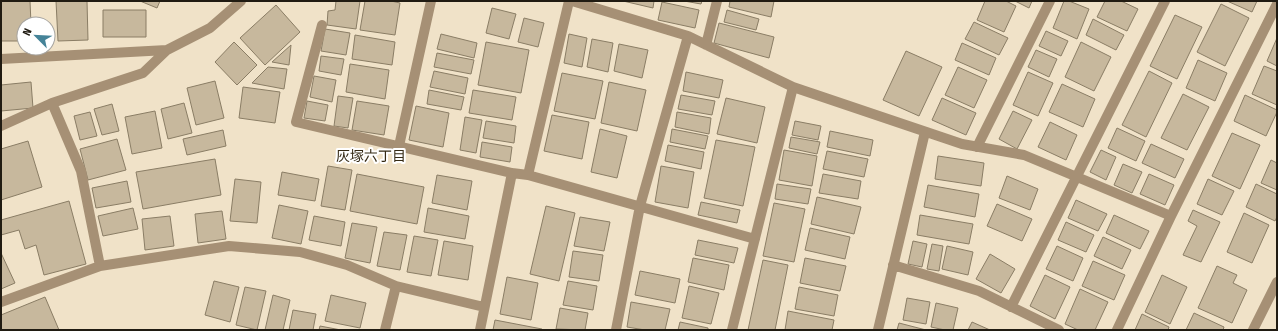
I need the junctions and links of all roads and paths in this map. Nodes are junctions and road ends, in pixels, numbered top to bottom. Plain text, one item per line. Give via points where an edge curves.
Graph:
1 (240, 1) edge
2 (431, 1) edge
3 (570, 1) edge
4 (717, 1) edge
5 (1050, 1) edge
6 (1165, 1) edge
7 (1277, 4) edge
8 (597, 5) edge
9 (322, 25) dead end
10 (688, 36) junction
11 (706, 46) junction
12 (168, 50) junction
13 (1, 59) edge
14 (793, 87) junction
15 (52, 103) junction
16 (1, 126) edge
17 (925, 132) junction
18 (399, 146) junction
19 (977, 147) junction
20 (512, 173) junction
21 (528, 175) junction
22 (1077, 176) junction
23 (640, 206) junction
24 (1171, 216) junction
25 (755, 239) junction
26 (893, 265) junction
27 (100, 266) junction
28 (1277, 282) edge
29 (396, 286) junction
30 (1, 302) edge
31 (484, 307) junction
32 (1011, 307) junction
33 (385, 330) edge
34 (480, 330) edge
35 (616, 330) edge
36 (732, 330) edge
37 (878, 330) edge
38 (1059, 330) edge
39 (1117, 330) edge
40 (1253, 330) edge

1 - 12 street via 210,28
2 - 18 street
3 - 8 street
3 - 21 street
4 - 11 street
5 - 19 street
6 - 22 street
7 - 24 street
8 - 10 street
9 - 18 street via 296,122
10 - 11 street
10 - 23 street
11 - 14 street
12 - 13 street
12 - 15 street via 143,73
14 - 17 street
14 - 25 street
15 - 16 street
15 - 27 street via 81,171
17 - 19 street
17 - 26 street
18 - 20 street
19 - 22 street via 1024,155
20 - 21 street
20 - 31 street
21 - 23 street
22 - 24 street
22 - 32 street
23 - 25 street
23 - 35 street
24 - 39 street
25 - 36 street
26 - 32 street via 979,291
26 - 37 street
27 - 29 street via 229,246 300,252 347,265
27 - 30 street
28 - 40 street
29 - 31 street
29 - 33 street
31 - 34 street
32 - 38 street

